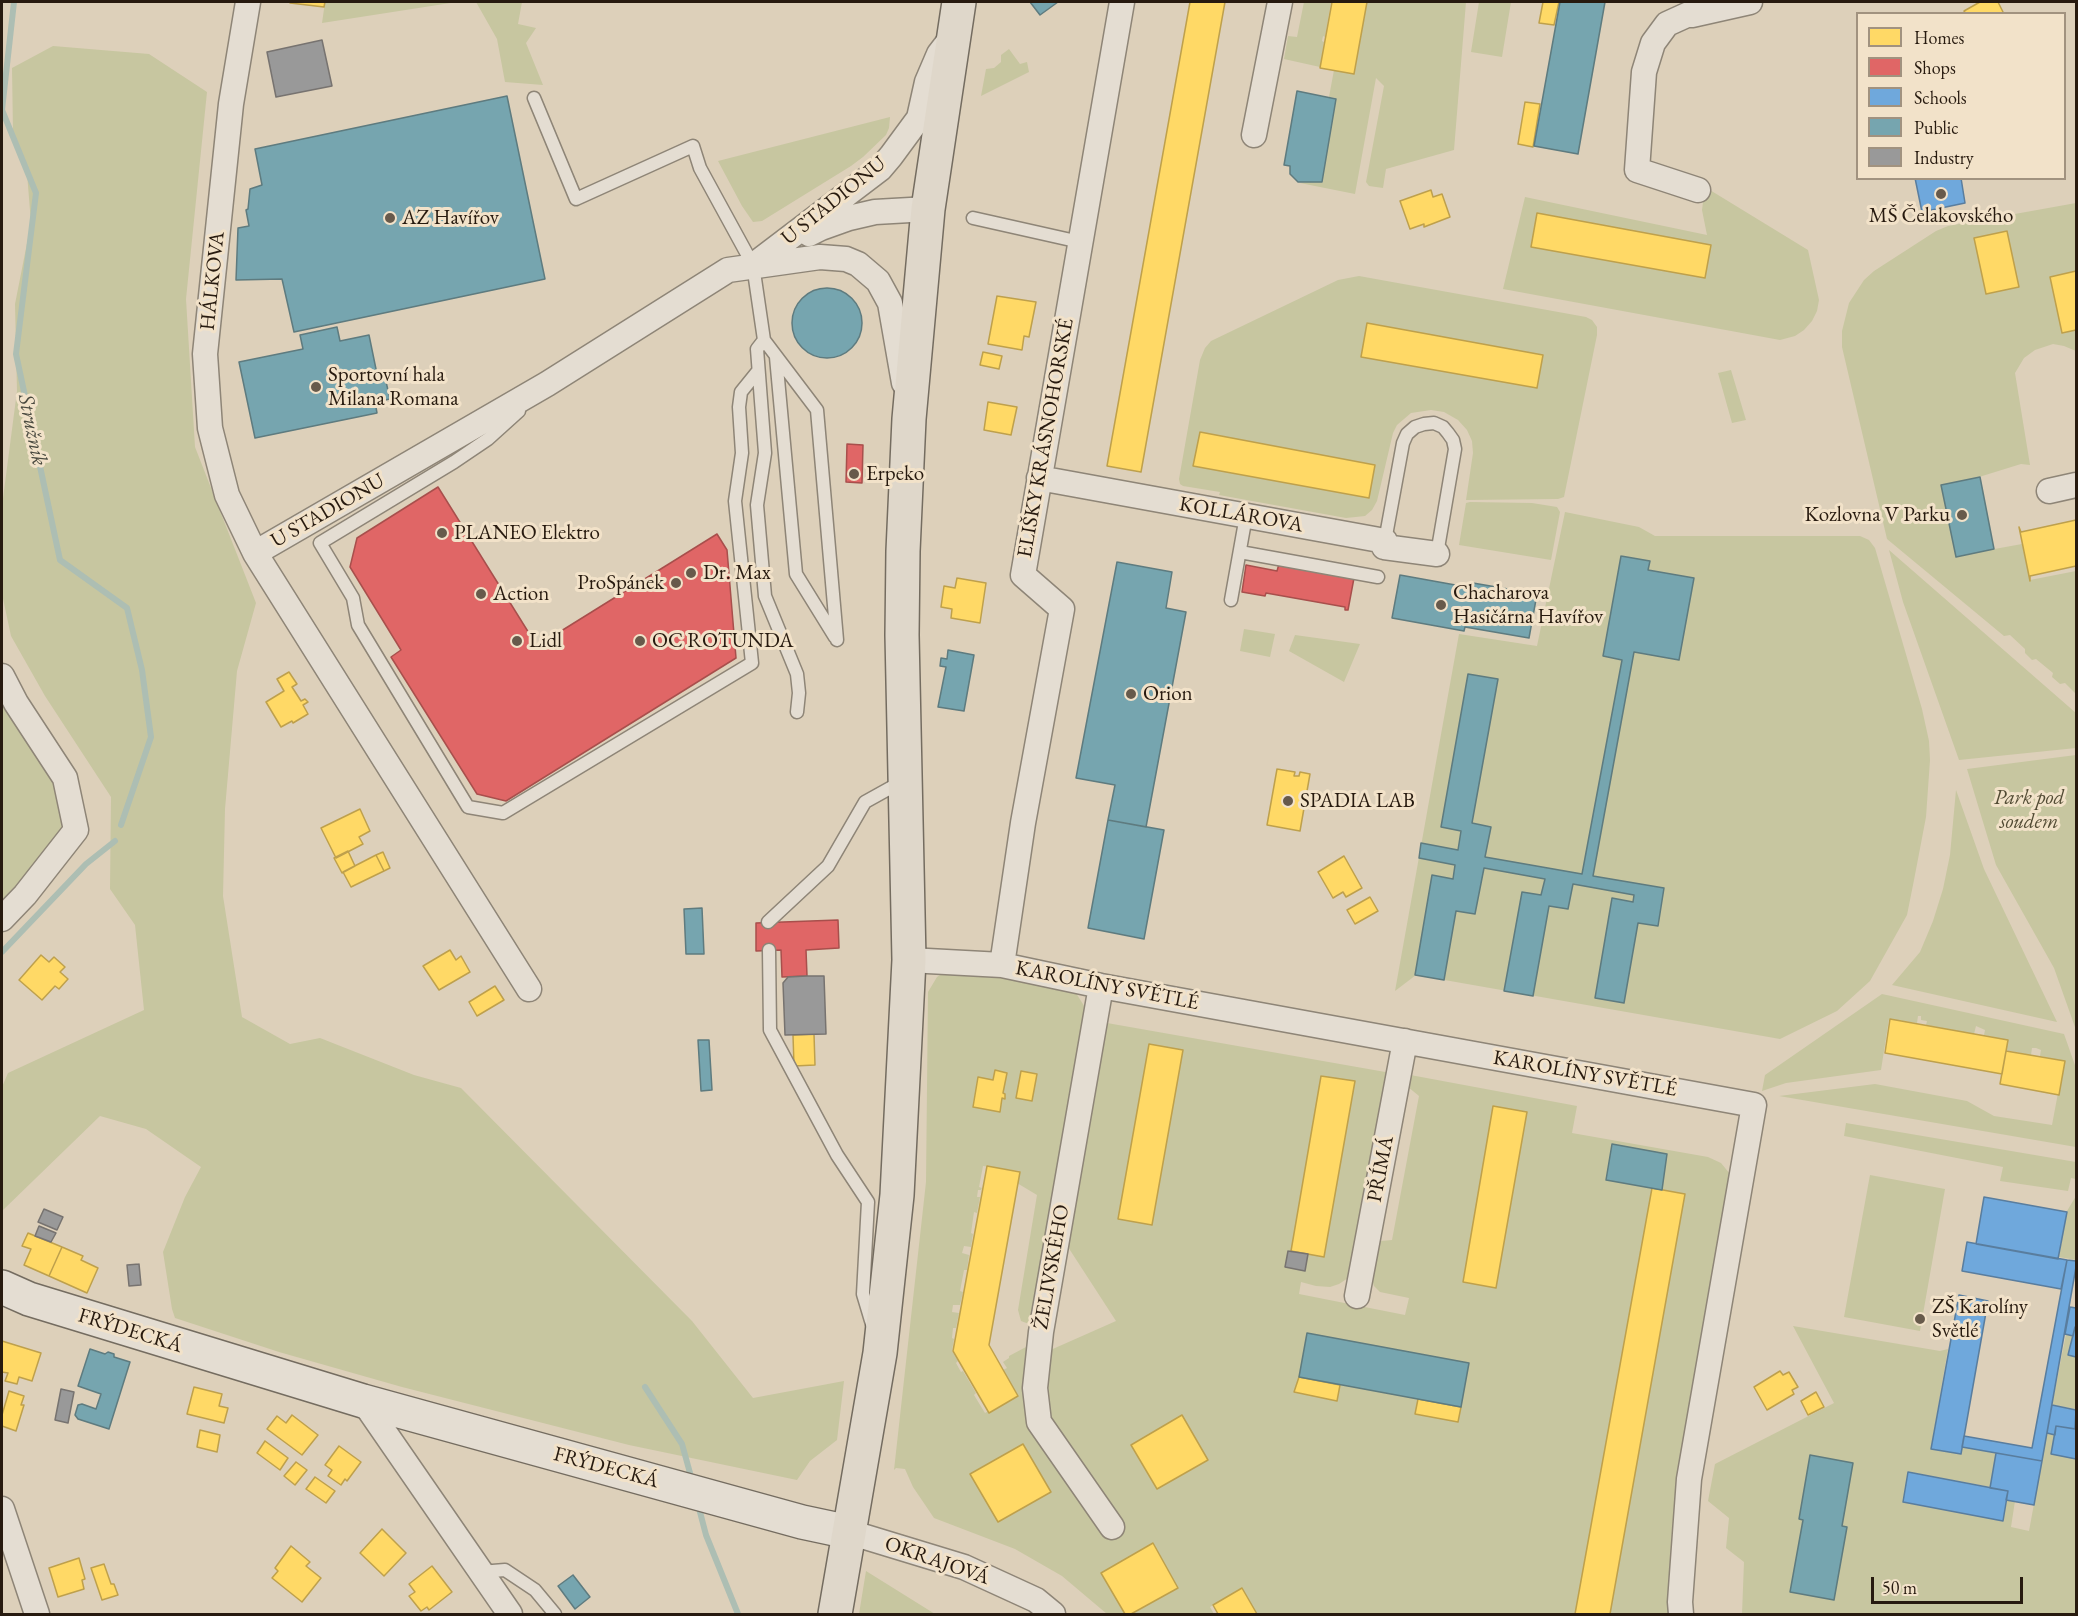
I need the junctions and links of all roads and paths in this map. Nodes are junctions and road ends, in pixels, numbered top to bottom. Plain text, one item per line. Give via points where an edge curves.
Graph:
1 (248, 2) edge
2 (959, 2) edge
3 (1122, 2) edge
4 (1280, 2) edge
5 (1750, 2) edge
6 (954, 35) junction
7 (534, 98) dead end
8 (1254, 135) dead end
9 (1698, 190) dead end
10 (928, 209) junction
11 (973, 218) dead end
12 (1080, 242) junction
13 (753, 265) junction
14 (764, 340) junction
15 (776, 356) junction
16 (758, 371) junction
17 (546, 384) junction
18 (909, 418) junction
19 (1039, 478) junction
20 (2076, 485) edge
21 (2049, 491) dead end
22 (1246, 516) junction
23 (1385, 541) junction
24 (1240, 552) junction
25 (255, 553) junction
26 (1437, 554) joint
27 (1378, 577) dead end
28 (1231, 600) dead end
29 (2, 676) edge
30 (797, 712) dead end
31 (905, 780) junction
32 (2, 919) edge
33 (768, 922) dead end
34 (769, 950) dead end
35 (909, 960) junction
36 (1002, 965) junction
37 (1101, 986) junction
38 (529, 989) dead end
39 (1405, 1041) junction
40 (2, 1287) edge
41 (1357, 1296) dead end
42 (880, 1353) junction
43 (363, 1401) junction
44 (2, 1509) edge
45 (1112, 1527) dead end
46 (849, 1532) junction
47 (479, 1572) junction
48 (37, 1614) edge
49 (510, 1614) edge
50 (555, 1614) edge
51 (835, 1614) edge
52 (1053, 1614) edge
53 (1681, 1614) edge

1 - 25 street, HÁLKOVA via 231,104 205,354 210,428 227,495
2 - 6 main road
3 - 12 street, ELIŠKY KRÁSNOHORSKÉ
4 - 8 street
5 - 9 street via 1689,14 1667,24 1653,43 1644,72 1637,171
6 - 10 main road
6 - 13 street, U STADIONU via 939,54 927,82 919,118 880,169
7 - 13 lane via 576,199 693,146 700,168
10 - 13 street, U STADIONU via 849,218 821,228
10 - 18 main road
11 - 12 lane
12 - 19 street, ELIŠKY KRÁSNOHORSKÉ
13 - 14 lane
13 - 17 street, U STADIONU via 728,270
13 - 18 street, U STADIONU via 833,257 858,264 873,276 890,303
14 - 15 lane
14 - 16 lane via 756,350
15 - 15 lane via 796,574 837,640 817,410
16 - 17 lane via 741,392 742,453 735,501 752,663 503,813 468,807 358,625 353,598 320,543 488,439
16 - 30 lane via 765,453 757,505 765,596 796,674
17 - 25 street, U STADIONU
18 - 31 main road via 902,635
19 - 22 street, KOLLÁROVA
19 - 36 street, ELIŠKY KRÁSNOHORSKÉ via 1023,575 1062,609
20 - 21 street
22 - 23 street, KOLLÁROVA
22 - 24 lane
23 - 26 street, KOLLÁROVA via 1384,547
23 - 26 lane via 1403,443 1415,427 1434,423 1448,433 1455,449
24 - 27 lane
24 - 28 lane
25 - 38 street, U STADIONU
29 - 32 street via 65,778 76,830
31 - 33 lane via 865,802 828,866
31 - 35 main road
34 - 42 lane via 770,1030 837,1155 868,1202 863,1294
35 - 36 street, KAROLÍNY SVĚTLÉ
35 - 42 main road via 897,1195
36 - 37 street, KAROLÍNY SVĚTLÉ
37 - 39 street, KAROLÍNY SVĚTLÉ
37 - 45 street, ŽELIVSKÉHO via 1041,1332 1035,1388 1039,1422
39 - 41 street, PŘÍMÁ
39 - 53 street, KAROLÍNY SVĚTLÉ via 1754,1105 1689,1479
40 - 43 street, FRÝDECKÁ via 29,1299
42 - 46 main road
43 - 46 street, FRÝDECKÁ
43 - 47 street
44 - 48 street
46 - 51 main road
46 - 52 street, OKRAJOVÁ via 964,1567 1036,1600
47 - 49 street
47 - 50 lane via 505,1570 535,1590

